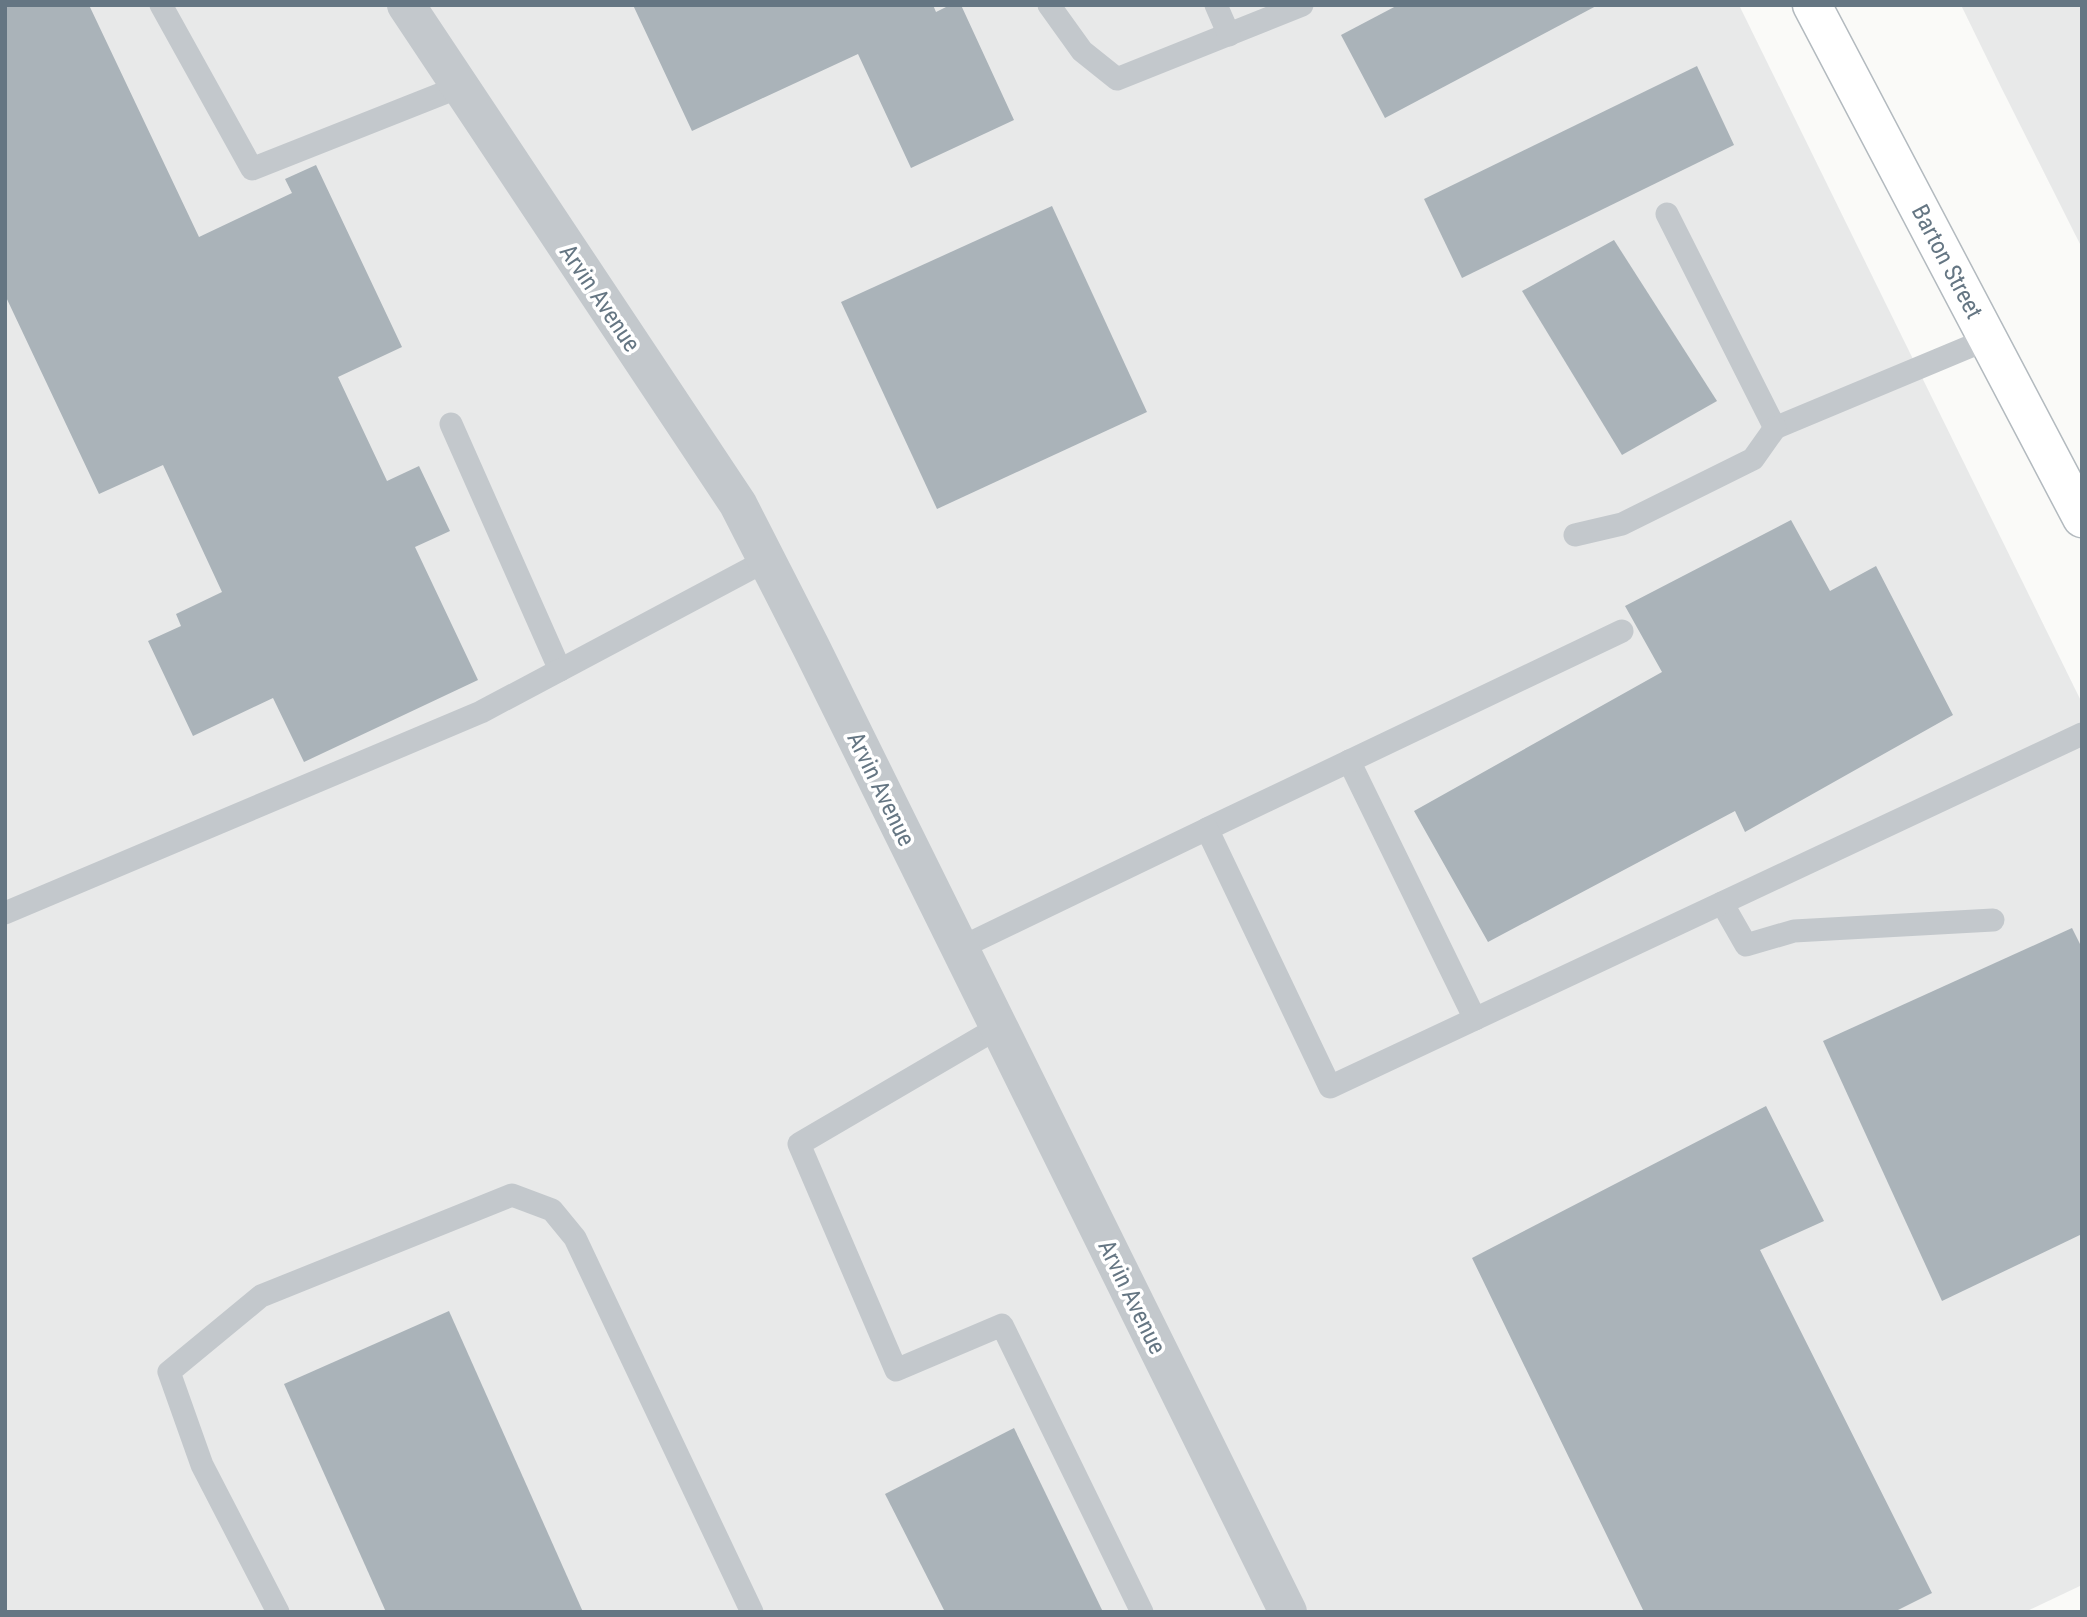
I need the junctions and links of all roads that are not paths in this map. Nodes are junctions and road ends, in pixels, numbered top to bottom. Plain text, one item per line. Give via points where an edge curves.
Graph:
1 (160, 5) edge
2 (406, 5) edge
3 (1049, 5) edge
4 (1216, 5) edge
5 (1303, 5) edge
6 (1812, 5) edge
7 (1229, 35) junction
8 (459, 87) junction
9 (1667, 214) dead end
10 (1988, 339) junction
11 (451, 424) dead end
12 (1775, 428) junction
13 (2082, 518) edge
14 (1575, 535) dead end
15 (767, 560) junction
16 (1622, 631) dead end
17 (560, 670) junction
18 (2082, 733) edge
19 (1349, 761) junction
20 (1206, 829) junction
21 (1722, 903) junction
22 (5, 913) edge
23 (1993, 920) dead end
24 (960, 948) junction
25 (1475, 1019) junction
26 (999, 1027) junction
27 (278, 1612) edge
28 (752, 1612) edge
29 (1142, 1612) edge
30 (1288, 1612) edge

1 - 8 lane via 252,169
2 - 8 street, Arvin Avenue
3 - 7 lane via 1082,51 1118,79
4 - 7 lane
5 - 7 lane
6 - 10 main road, Barton Street
8 - 15 street, Arvin Avenue via 738,504
9 - 12 lane
10 - 12 lane
10 - 13 main road, Barton Street
11 - 17 lane
12 - 14 lane via 1753,459 1622,524
15 - 17 lane
15 - 24 street, Arvin Avenue
16 - 19 lane
17 - 22 lane via 481,712
18 - 21 lane
19 - 20 lane
19 - 25 lane
20 - 24 lane
20 - 25 lane via 1330,1087
21 - 23 lane via 1746,945 1794,931
21 - 25 lane
24 - 26 street, Arvin Avenue
26 - 29 lane via 799,1144 897,1370 1002,1325
26 - 30 street, Arvin Avenue
27 - 28 lane via 202,1465 169,1372 261,1296 512,1195 552,1210 575,1238

